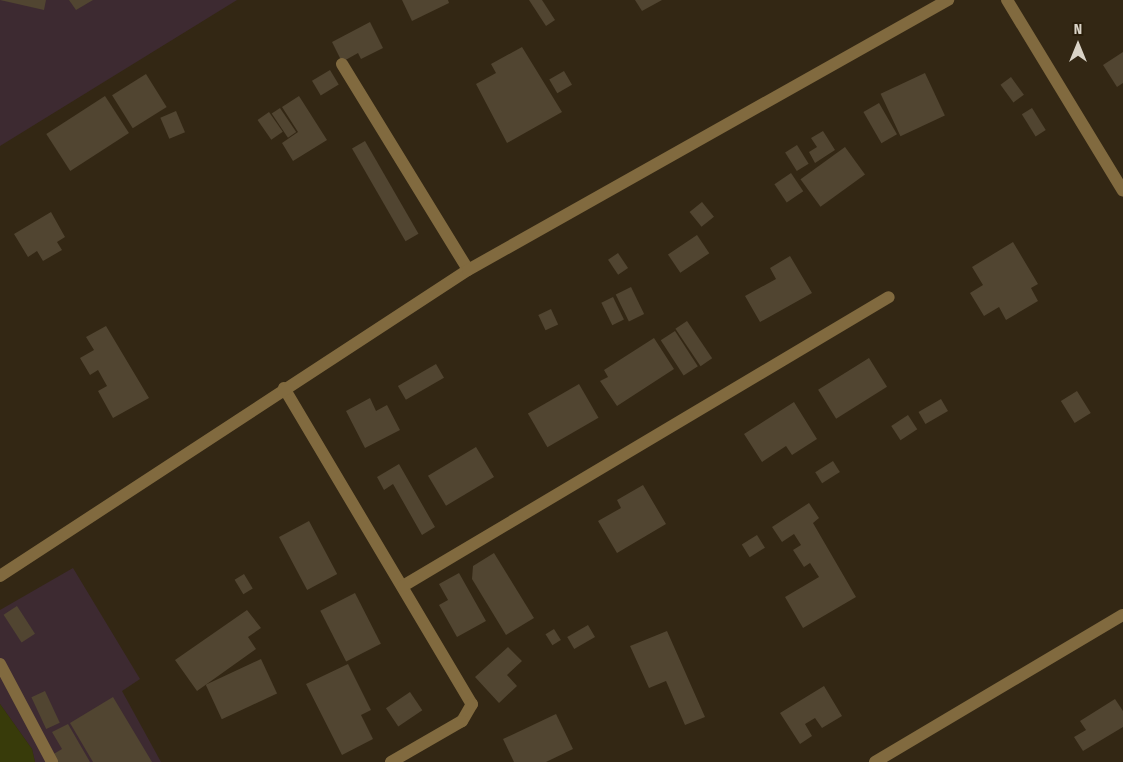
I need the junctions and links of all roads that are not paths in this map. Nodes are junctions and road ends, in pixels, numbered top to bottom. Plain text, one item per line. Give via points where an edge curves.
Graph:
1 (948, 0) edge
2 (1007, 0) edge
3 (342, 64) dead end
4 (1123, 190) edge
5 (468, 270) junction
6 (888, 297) dead end
7 (284, 388) junction
8 (0, 576) edge
9 (403, 586) junction
10 (1123, 615) edge
11 (0, 664) edge
12 (52, 762) edge
13 (391, 762) edge
14 (875, 762) edge

1 - 5 street
2 - 4 street
3 - 5 street
5 - 7 street
6 - 9 street
7 - 8 street
7 - 9 street
9 - 13 street via 472,704 462,721
10 - 14 street
11 - 12 street

